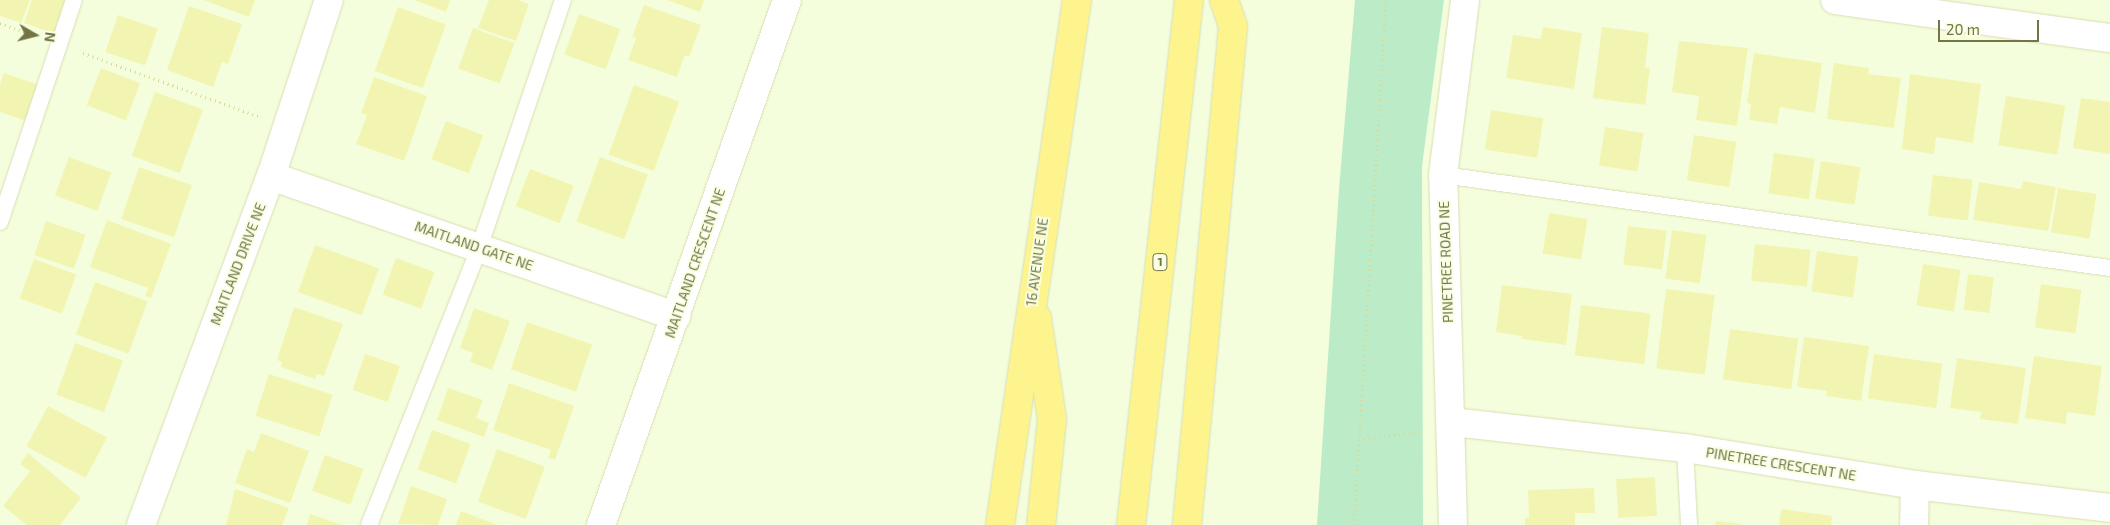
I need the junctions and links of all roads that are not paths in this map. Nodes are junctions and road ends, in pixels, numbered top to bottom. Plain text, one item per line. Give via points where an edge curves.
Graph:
1 (74, 0) edge
2 (329, 0) edge
3 (563, 0) edge
4 (787, 0) edge
5 (1077, 0) edge
6 (1189, 0) edge
7 (1224, 0) edge
8 (1465, 0) edge
9 (1835, 0) edge
10 (2110, 38) edge
11 (1442, 175) junction
12 (271, 176) junction
13 (0, 222) edge
14 (479, 248) junction
15 (2110, 268) edge
16 (1033, 290) junction
17 (676, 316) junction
18 (1452, 422) junction
19 (1686, 448) junction
20 (1915, 485) junction
21 (2110, 508) edge
22 (997, 520) edge
23 (141, 525) edge
24 (369, 525) edge
25 (601, 525) edge
26 (1041, 525) edge
27 (1131, 525) edge
28 (1187, 525) edge
29 (1453, 525) edge
30 (1689, 525) edge
31 (1914, 525) edge

1 - 13 lane
2 - 12 street, MAITLAND DRIVE NE
3 - 14 lane
4 - 17 street, MAITLAND CRESCENT NE
5 - 16 highway, 16 AVENUE NE
6 - 27 highway, 1
7 - 28 highway via 1233,26
8 - 11 street, PINETREE ROAD NE
9 - 10 street
11 - 15 lane
11 - 18 street, PINETREE ROAD NE
12 - 14 street, MAITLAND GATE NE
12 - 23 street, MAITLAND DRIVE NE
14 - 17 street, MAITLAND GATE NE
14 - 24 lane
16 - 22 highway, 16 AVENUE NE
16 - 26 highway via 1052,419
17 - 25 street, MAITLAND CRESCENT NE
18 - 19 street, PINETREE CRESCENT NE
18 - 29 street, PINETREE ROAD NE
19 - 20 street, PINETREE CRESCENT NE
19 - 30 lane
20 - 21 street, PINETREE CRESCENT NE
20 - 31 street

